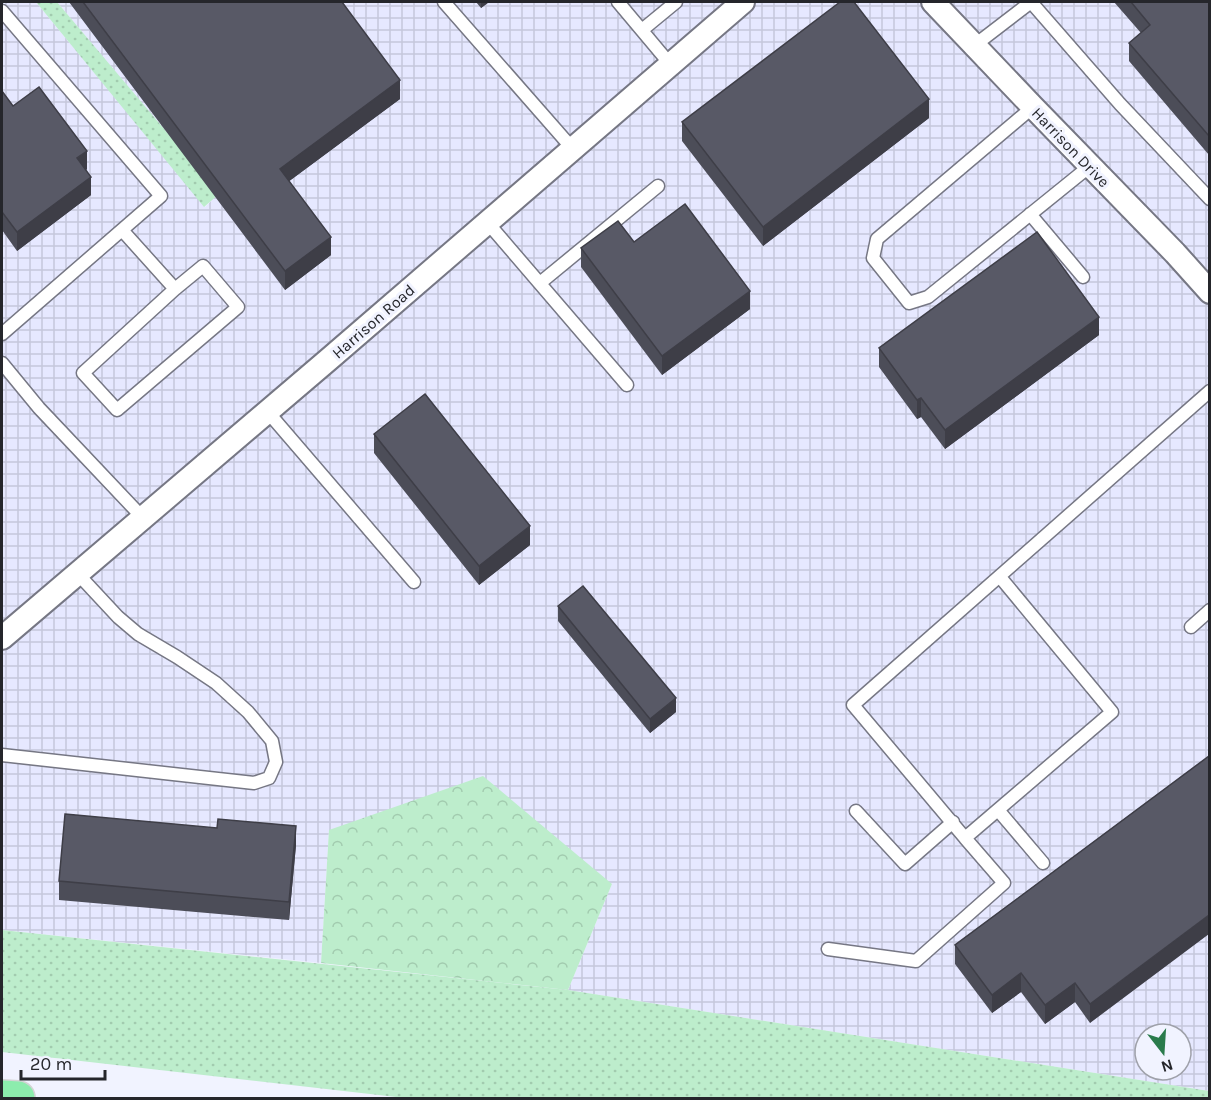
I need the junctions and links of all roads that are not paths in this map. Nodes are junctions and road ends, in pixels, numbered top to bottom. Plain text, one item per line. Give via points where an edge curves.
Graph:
1 (444, 2) edge
2 (618, 2) edge
3 (676, 2) edge
4 (743, 2) edge
5 (933, 2) edge
6 (2, 11) edge
7 (642, 30) junction
8 (975, 45) junction
9 (670, 64) junction
10 (1033, 107) junction
11 (572, 148) junction
12 (1090, 166) junction
13 (658, 186) dead end
14 (1209, 199) edge
15 (1029, 214) junction
16 (487, 222) junction
17 (122, 230) junction
18 (1083, 278) dead end
19 (540, 283) junction
20 (175, 289) junction
21 (1209, 292) edge
22 (2, 334) edge
23 (2, 363) edge
24 (627, 385) dead end
25 (1209, 391) edge
26 (267, 411) junction
27 (143, 518) junction
28 (77, 573) junction
29 (1000, 577) junction
30 (414, 582) dead end
31 (1209, 610) edge
32 (1191, 627) dead end
33 (2, 638) edge
34 (2, 755) edge
35 (998, 810) junction
36 (856, 811) dead end
37 (953, 822) junction
38 (965, 838) junction
39 (1043, 863) dead end
40 (828, 949) dead end
41 (2, 1097) edge
42 (18, 1098) edge

1 - 11 lane
2 - 7 lane
3 - 7 lane
4 - 9 street, Harrison Road
5 - 8 street, Harrison Drive
6 - 17 lane via 161,196
7 - 9 lane
8 - 10 street, Harrison Drive
8 - 14 lane via 1031,2
9 - 11 street, Harrison Road
10 - 12 street, Harrison Drive
10 - 15 lane via 877,239 873,258 909,303 928,297
11 - 16 street, Harrison Road
12 - 15 lane
12 - 21 street, Harrison Drive
13 - 19 lane
15 - 18 lane
16 - 19 lane
16 - 26 street, Harrison Road
17 - 20 lane
17 - 22 lane
19 - 24 lane
20 - 20 lane via 83,373 117,410 238,307 203,266
23 - 27 lane
25 - 29 lane
26 - 27 street, Harrison Road
26 - 30 lane
27 - 28 street, Harrison Road
28 - 33 street, Harrison Road
28 - 34 lane via 138,634 216,683 248,712 272,741 276,762 269,778 254,783
29 - 35 lane via 1112,712
29 - 37 lane via 853,705
31 - 32 lane
35 - 38 lane
35 - 39 lane
36 - 37 lane via 905,864
37 - 38 lane
38 - 40 lane via 1004,883 916,961
41 - 42 highway

